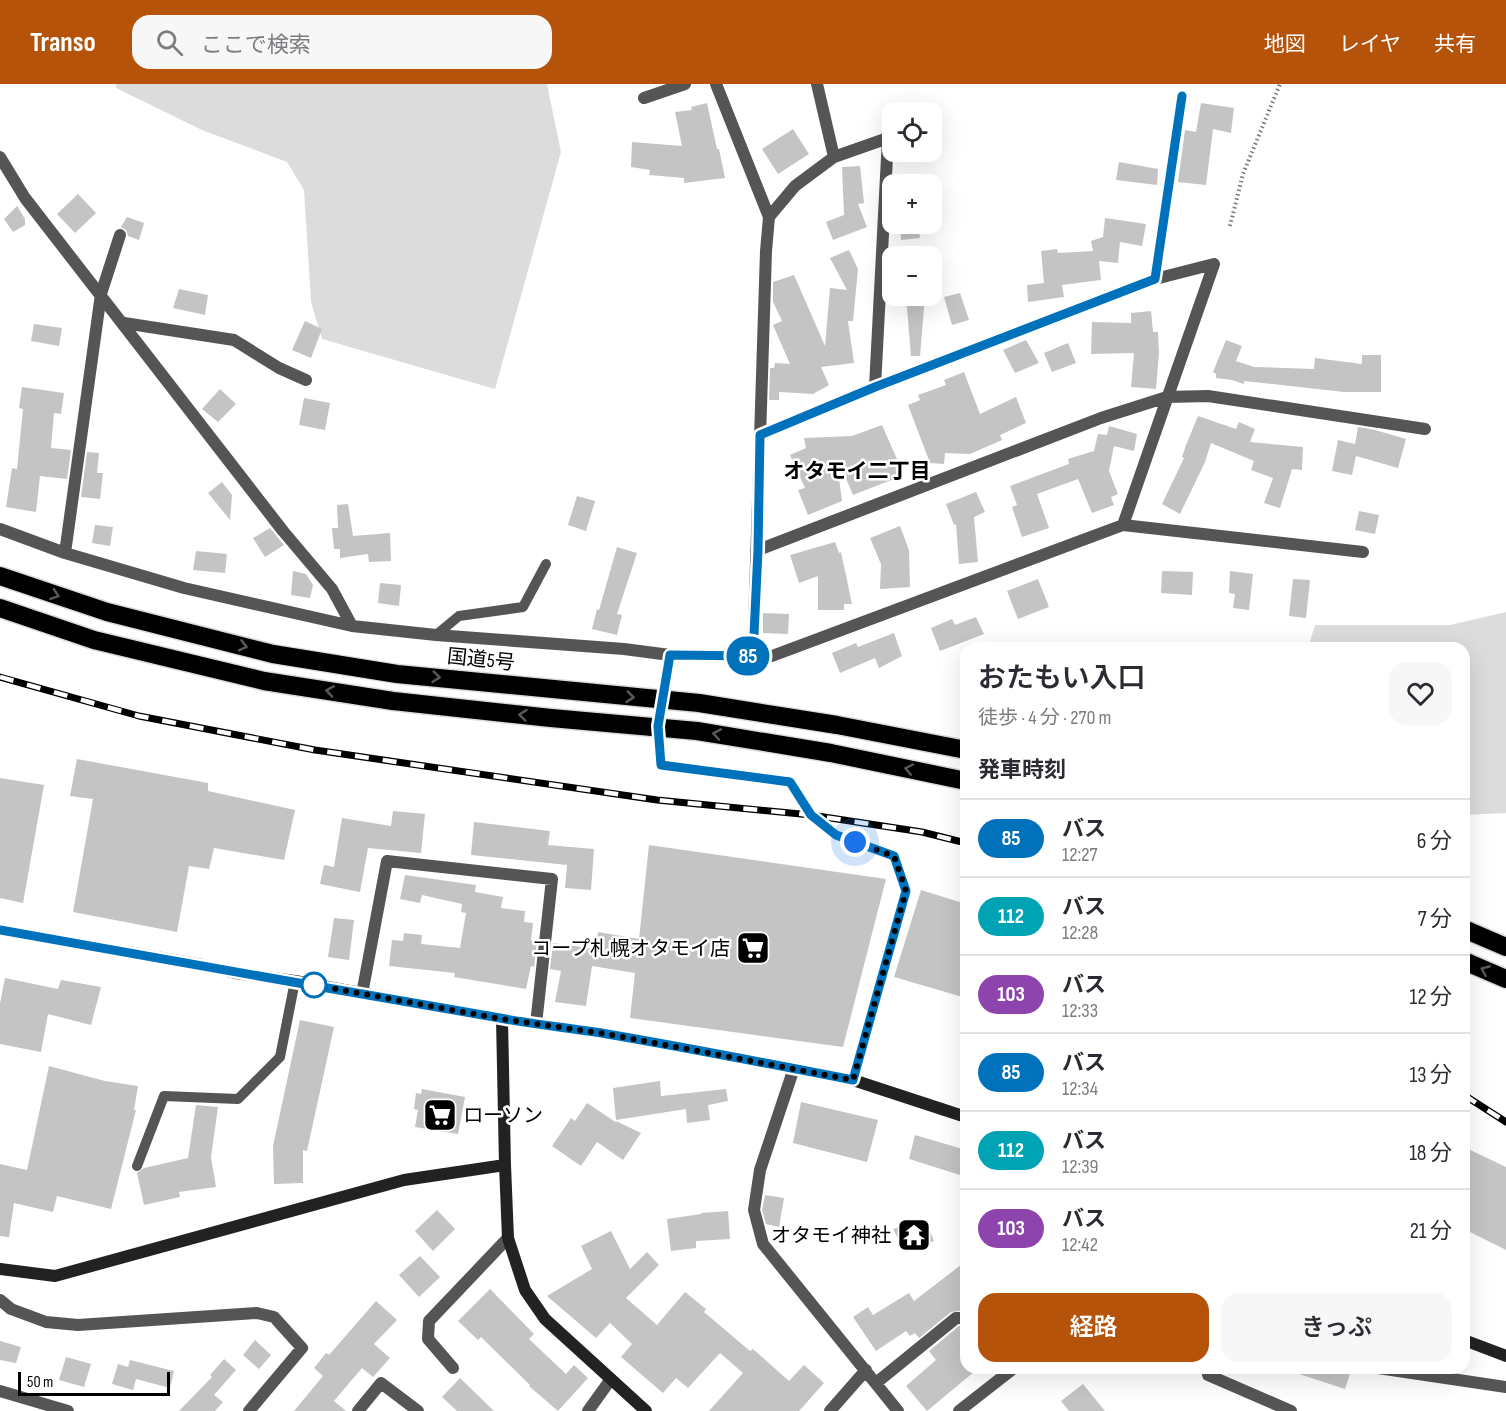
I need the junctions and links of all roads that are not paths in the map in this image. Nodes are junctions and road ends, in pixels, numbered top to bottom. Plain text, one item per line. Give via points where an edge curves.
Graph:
1 (685, 84) edge
2 (716, 84) edge
3 (817, 84) edge
4 (1182, 96) dead end
5 (644, 98) dead end
6 (0, 157) edge
7 (834, 157) junction
8 (769, 217) junction
9 (120, 235) dead end
10 (1155, 279) junction
11 (101, 294) junction
12 (124, 324) junction
13 (306, 380) dead end
14 (875, 387) junction
15 (1167, 397) junction
16 (1425, 429) dead end
17 (760, 435) junction
18 (1122, 525) junction
19 (0, 529) edge
20 (758, 550) junction
21 (1363, 552) dead end
22 (65, 553) junction
23 (546, 564) dead end
24 (0, 576) edge
25 (0, 608) edge
26 (352, 626) junction
27 (436, 635) junction
28 (670, 655) junction
29 (753, 656) junction
30 (663, 701) junction
31 (658, 726) junction
32 (960, 749) edge
33 (960, 781) edge
34 (0, 930) edge
35 (1470, 932) edge
36 (1506, 947) edge
37 (1470, 964) edge
38 (1506, 979) edge
39 (295, 981) junction
40 (362, 994) junction
41 (502, 1019) junction
42 (536, 1024) junction
43 (794, 1068) junction
44 (853, 1080) junction
45 (960, 1115) edge
46 (505, 1165) junction
47 (136, 1166) dead end
48 (508, 1238) junction
49 (0, 1269) edge
50 (0, 1300) edge
51 (960, 1318) edge
52 (1470, 1343) edge
53 (1506, 1356) edge
54 (453, 1368) dead end
55 (866, 1370) junction
56 (1006, 1374) edge
57 (1208, 1374) edge
58 (1418, 1374) edge
59 (611, 1379) junction
60 (876, 1383) junction
61 (1506, 1387) edge
62 (0, 1392) edge
63 (68, 1411) edge
64 (249, 1411) edge
65 (358, 1411) edge
66 (418, 1411) edge
67 (588, 1411) edge
68 (646, 1411) edge
69 (830, 1411) edge
70 (898, 1411) edge
71 (959, 1411) edge
72 (1291, 1411) edge

1 - 5 street
2 - 8 street
3 - 7 street
4 - 10 street
6 - 11 street via 25,198
7 - 8 street via 795,186
7 - 14 street via 888,138
8 - 17 street
9 - 11 street
10 - 14 street
10 - 15 street via 1214,264
11 - 12 street
11 - 22 street
12 - 13 street via 234,340
12 - 26 street via 332,589
14 - 17 street
15 - 16 street via 1208,396
15 - 18 street
15 - 20 street via 1101,418
17 - 20 street
18 - 21 street
18 - 29 street via 772,656
19 - 22 street
20 - 29 street
22 - 26 street via 184,588
23 - 27 lane via 523,607 459,616
24 -> 30 highway, 国道5号 via 107,612 273,654 397,674
31 -> 25 highway via 393,701 264,681 94,640
26 - 27 street
27 - 28 street
28 - 29 street
28 - 30 street
30 - 31 street
30 - 32 highway, 国道5号 via 837,725
33 -> 31 highway via 831,753
31 - 44 street via 661,765 790,782 811,815 836,835 894,856 906,891
34 - 39 street
35 - 36 highway
38 -> 37 highway
39 - 40 street
39 - 47 lane via 280,1057 238,1099 164,1096
40 - 41 street
40 - 42 street via 387,861 552,879
41 - 42 street
41 - 46 street
42 - 43 street
43 - 44 street
43 - 55 street via 760,1170 754,1210 764,1244
44 - 45 street
46 - 48 street
46 - 49 street via 404,1180 55,1276
48 - 54 street via 429,1321 428,1339
48 - 59 street via 525,1290 544,1319
50 - 64 street via 11,1309 46,1322 78,1325 257,1314 274,1317 302,1348
51 - 60 street
52 - 53 street
55 - 60 street
55 - 69 street
56 - 71 street
57 - 72 street
58 - 61 street
59 - 67 street
59 - 68 street
60 - 70 street
62 - 63 street
65 - 66 street via 381,1383

